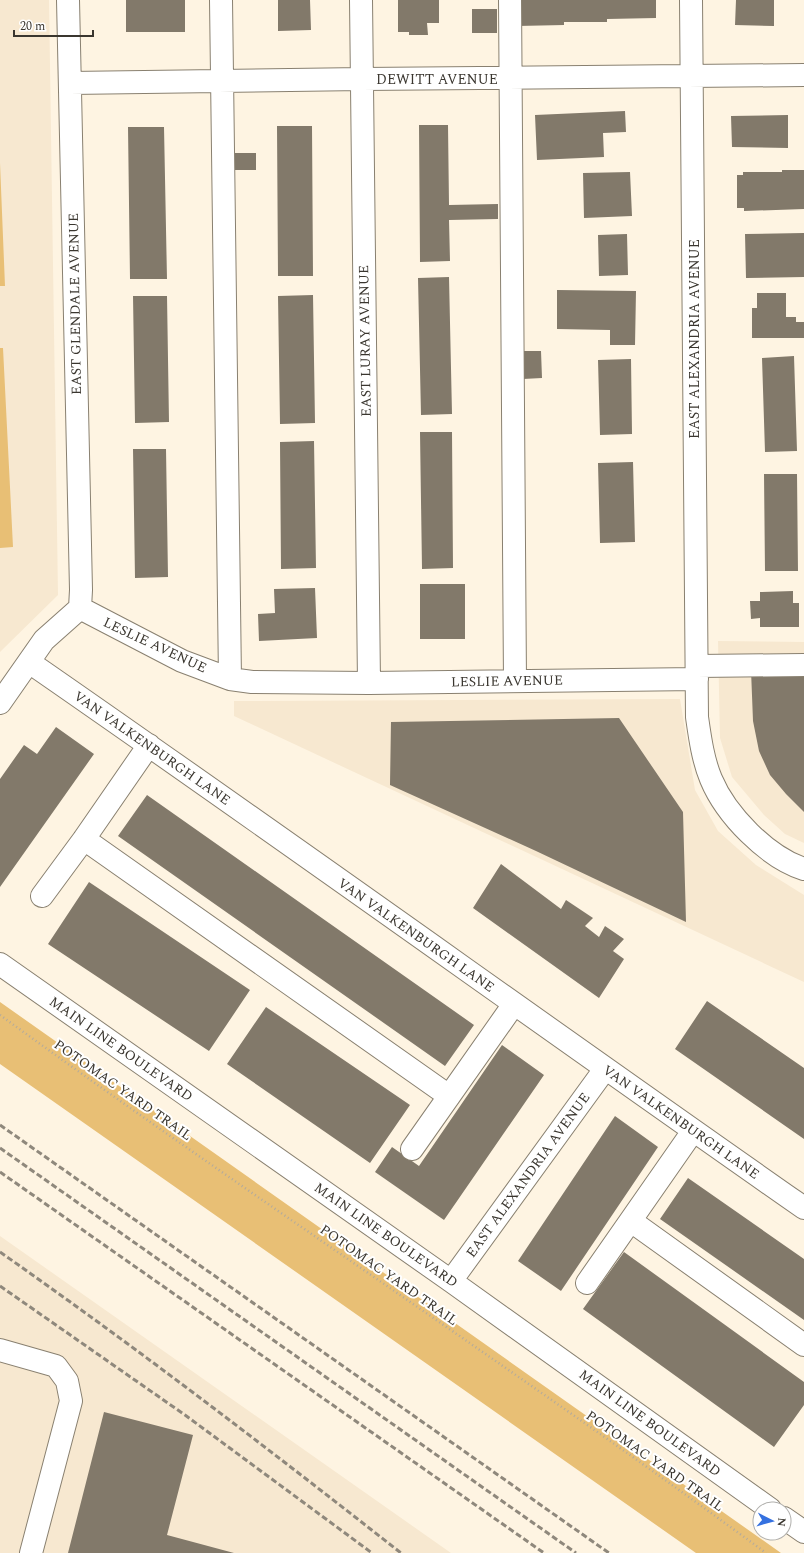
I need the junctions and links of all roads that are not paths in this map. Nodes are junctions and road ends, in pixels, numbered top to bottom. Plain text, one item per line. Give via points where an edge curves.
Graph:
1 (68, 0) edge
2 (221, 0) edge
3 (361, 0) edge
4 (510, 0) edge
5 (691, 0) edge
6 (804, 75) edge
7 (692, 77) junction
8 (510, 78) junction
9 (362, 79) junction
10 (222, 81) junction
11 (70, 83) junction
12 (89, 613) junction
13 (28, 662) junction
14 (804, 666) edge
15 (697, 672) junction
16 (230, 679) junction
17 (515, 681) junction
18 (369, 683) junction
19 (0, 703) edge
20 (149, 745) junction
21 (84, 839) junction
22 (804, 869) edge
23 (42, 896) dead end
24 (0, 964) edge
25 (514, 1004) junction
26 (605, 1069) junction
27 (448, 1096) junction
28 (693, 1131) junction
29 (412, 1149) dead end
30 (804, 1208) edge
31 (631, 1221) junction
32 (452, 1281) junction
33 (587, 1283) dead end
34 (804, 1345) edge
35 (0, 1350) edge
36 (759, 1501) edge
37 (792, 1524) edge
38 (804, 1532) edge
39 (31, 1553) edge

1 - 11 street, EAST GLENDALE AVENUE
2 - 10 street
3 - 9 street, EAST LURAY AVENUE
4 - 8 street
5 - 7 street, EAST ALEXANDRIA AVENUE
6 - 7 street, DEWITT AVENUE
7 - 8 street, DEWITT AVENUE
7 - 15 street, EAST ALEXANDRIA AVENUE
8 - 9 street, DEWITT AVENUE
8 - 17 street
9 - 10 street, DEWITT AVENUE
9 - 18 street, EAST LURAY AVENUE
10 - 11 street, DEWITT AVENUE
10 - 16 street
11 - 12 street, EAST GLENDALE AVENUE via 81,590
12 - 13 street via 44,640
12 - 16 street, LESLIE AVENUE via 182,661
13 - 19 street
13 - 20 street, VAN VALKENBURGH LANE
14 - 15 street, LESLIE AVENUE
15 - 17 street, LESLIE AVENUE
15 - 22 street via 697,717 701,741 705,761 718,795 740,824 763,845
16 - 18 street, LESLIE AVENUE via 269,683
17 - 18 street, LESLIE AVENUE
20 - 21 street
20 - 25 street, VAN VALKENBURGH LANE
21 - 23 street
21 - 27 street
24 - 32 street, MAIN LINE BOULEVARD
25 - 26 street, VAN VALKENBURGH LANE
25 - 27 street
26 - 28 street, VAN VALKENBURGH LANE
26 - 32 street, EAST ALEXANDRIA AVENUE
27 - 29 street
28 - 30 street, VAN VALKENBURGH LANE
28 - 31 street
31 - 33 street
31 - 34 street
32 - 36 street, MAIN LINE BOULEVARD
35 - 39 street via 56,1366 67,1381 71,1401
37 - 38 street

